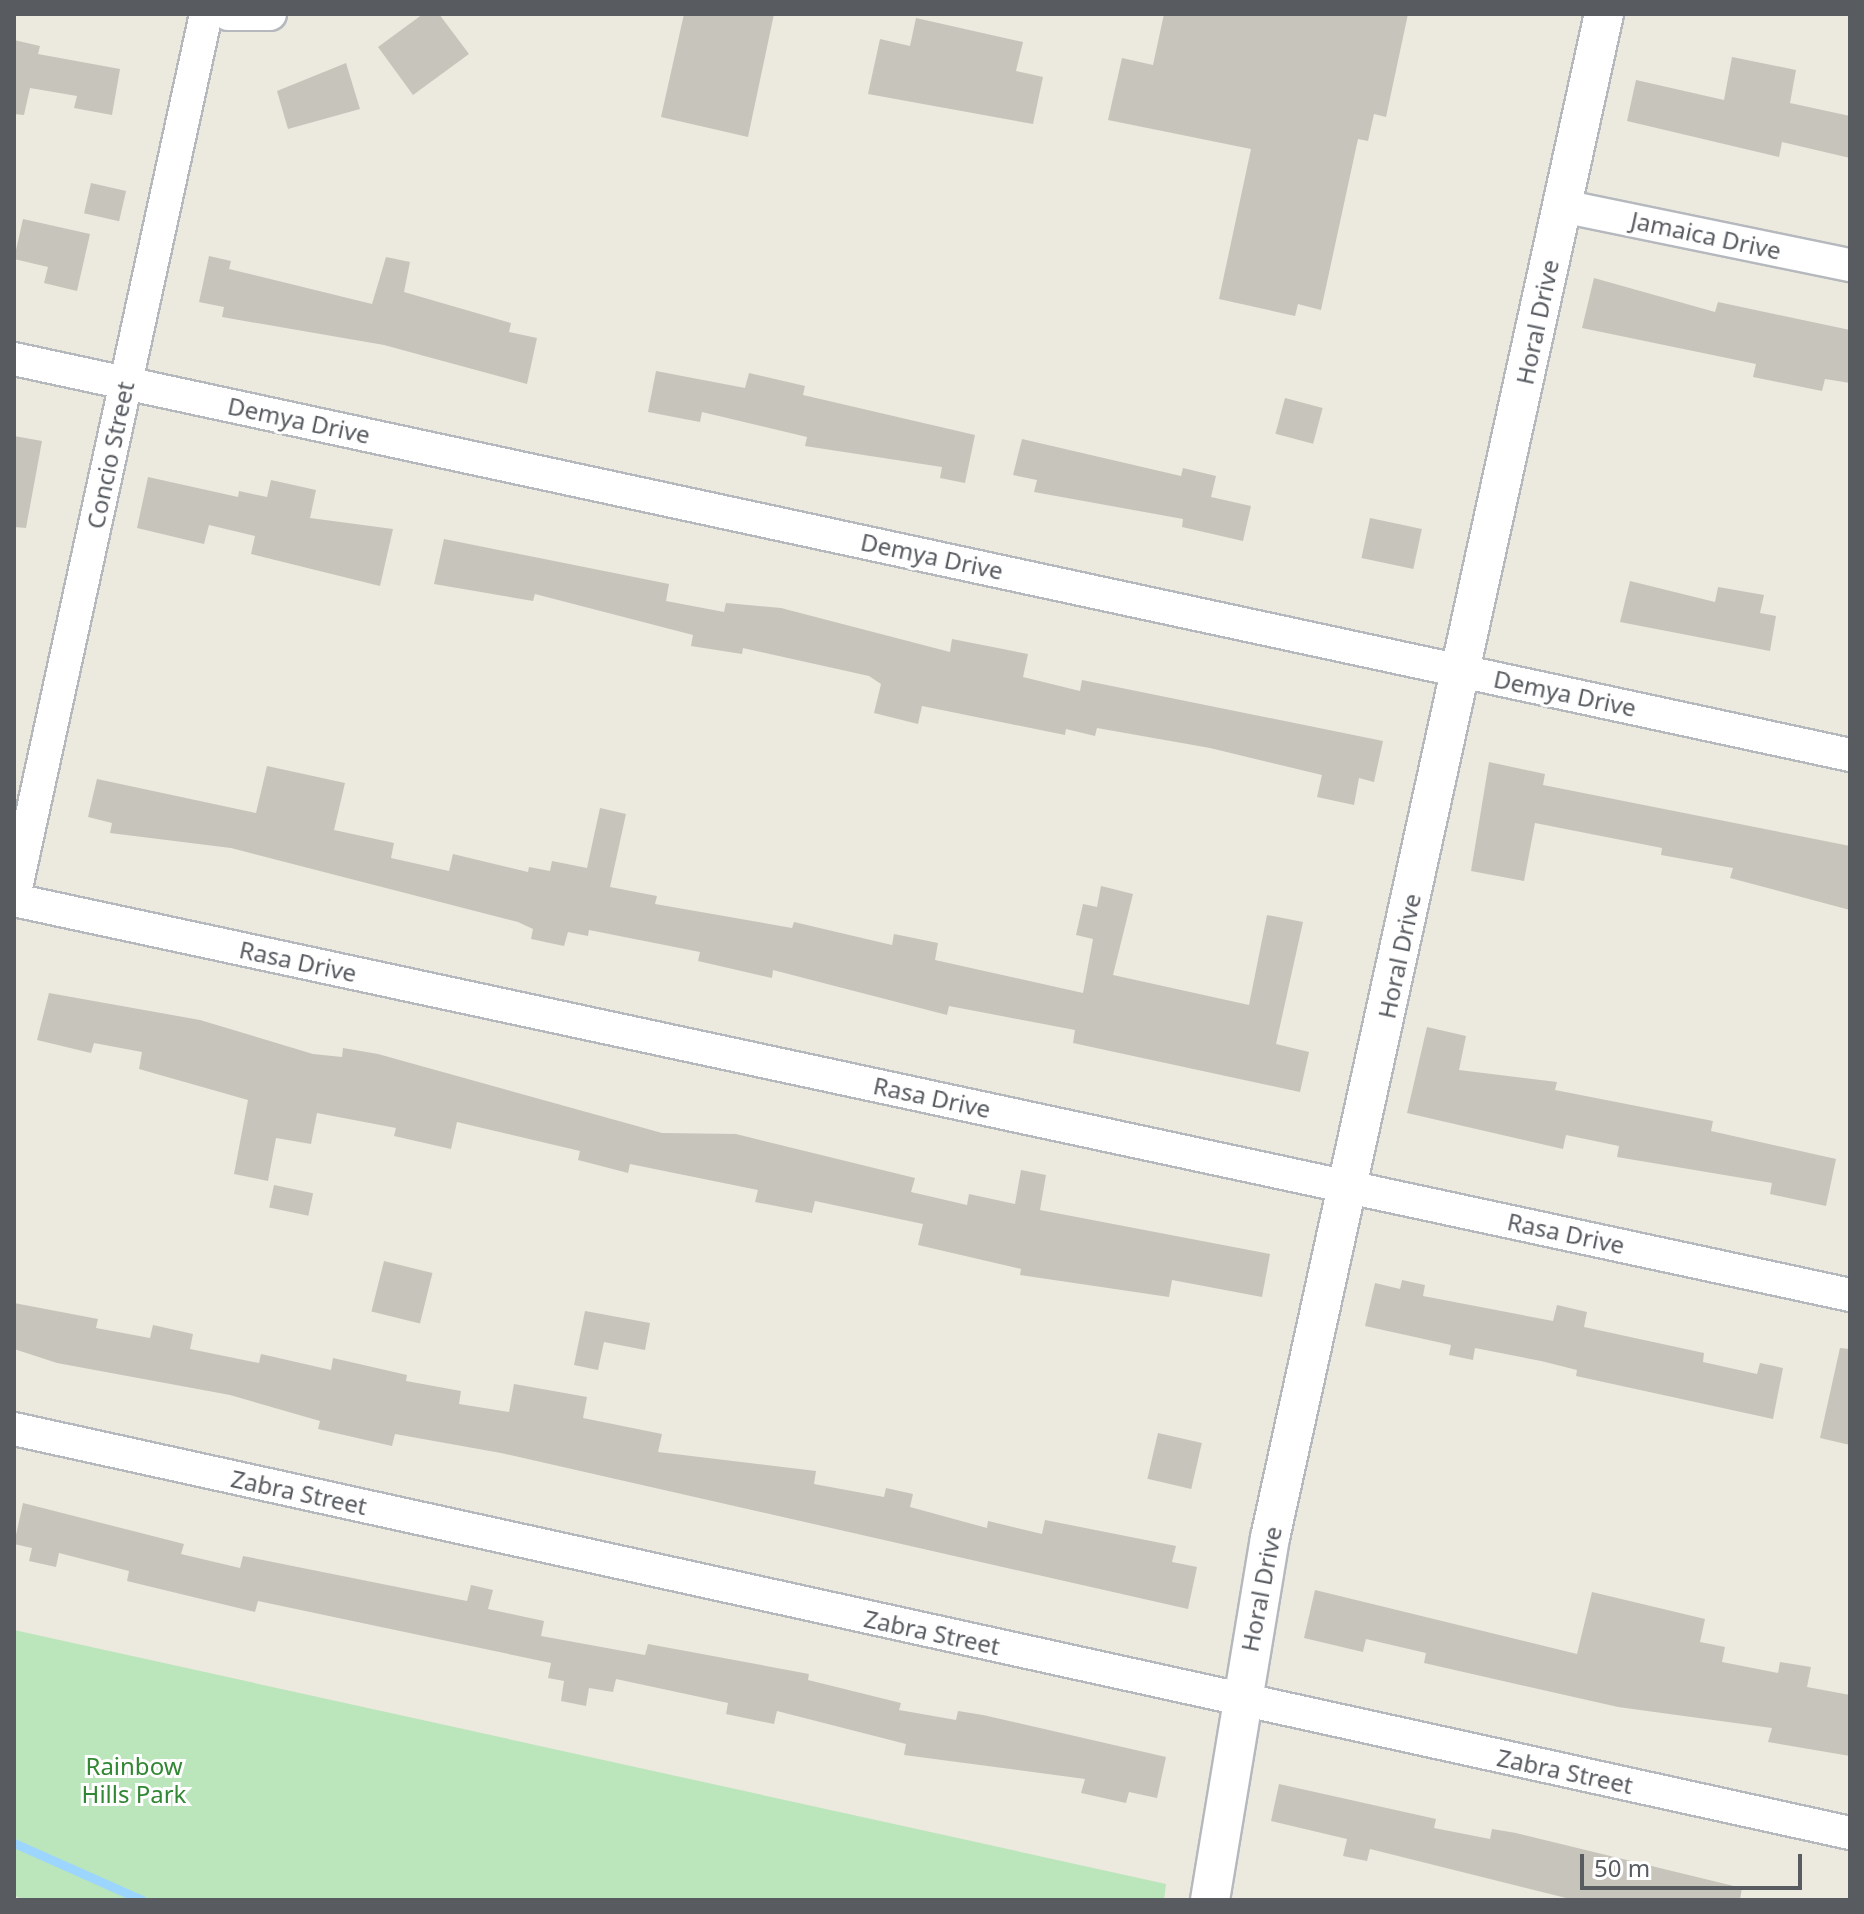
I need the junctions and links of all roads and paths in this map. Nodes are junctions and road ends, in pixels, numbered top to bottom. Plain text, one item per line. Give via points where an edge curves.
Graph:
1 (206, 14) edge
2 (228, 14) edge
3 (270, 14) edge
4 (1604, 14) edge
5 (1562, 206) junction
6 (1850, 265) edge
7 (14, 359) edge
8 (126, 383) junction
9 (1462, 671) junction
10 (1850, 755) edge
11 (14, 898) edge
12 (1348, 1186) junction
13 (1850, 1295) edge
14 (14, 1429) edge
15 (1240, 1700) junction
16 (1850, 1833) edge
17 (1210, 1900) edge

1 - 8 street, Concio Street
2 - 3 street
4 - 5 street, Horal Drive
5 - 6 street, Jamaica Drive
5 - 9 street, Horal Drive
7 - 8 street, Demya Drive
8 - 9 street, Demya Drive
8 - 11 street, Concio Street
9 - 10 street, Demya Drive
9 - 12 street, Horal Drive
11 - 12 street, Rasa Drive
12 - 13 street, Rasa Drive
12 - 15 street, Horal Drive
14 - 15 street, Zabra Street
15 - 16 street, Zabra Street
15 - 17 street, Horal Drive

